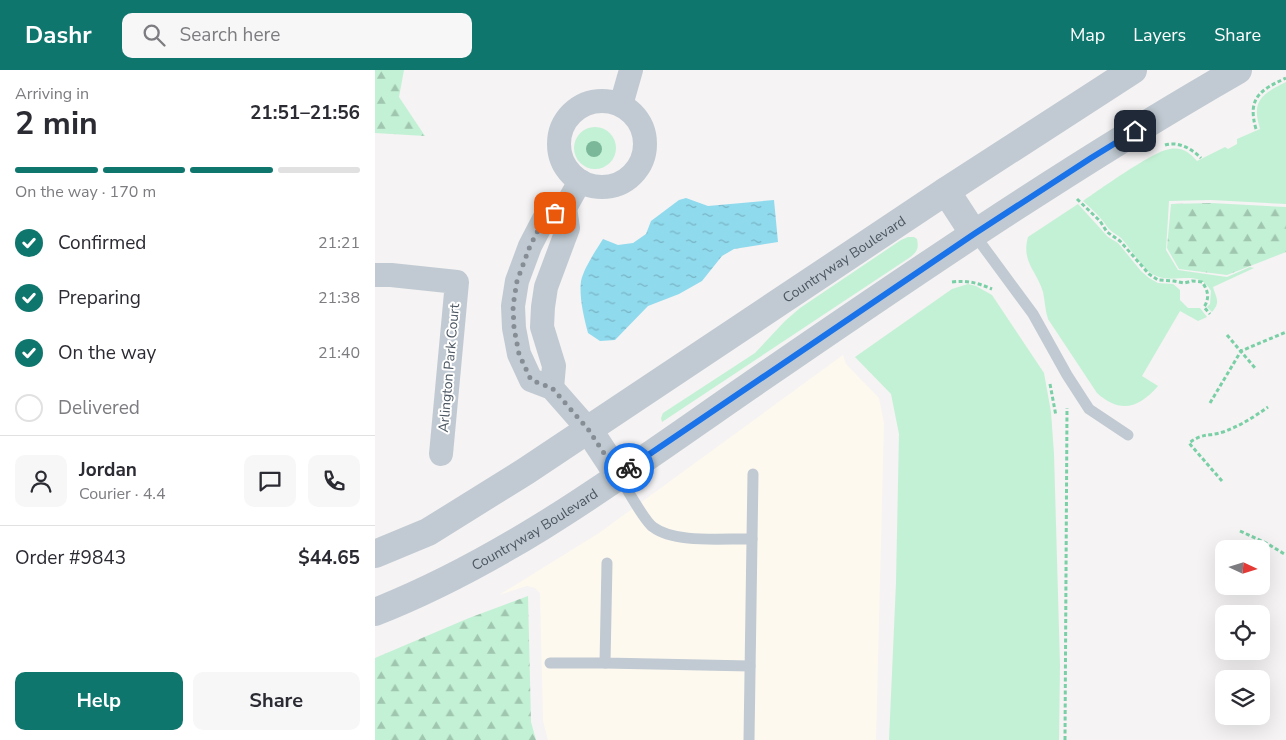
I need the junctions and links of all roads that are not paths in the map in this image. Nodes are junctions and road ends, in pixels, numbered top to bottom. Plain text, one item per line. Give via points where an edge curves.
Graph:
1 (631, 70) edge
2 (1133, 70) edge
3 (1238, 70) edge
4 (1199, 80) edge
5 (621, 105) junction
6 (580, 181) junction
7 (946, 191) junction
8 (974, 234) junction
9 (375, 275) edge
10 (588, 429) junction
11 (1128, 435) dead end
12 (441, 454) dead end
13 (753, 474) dead end
14 (619, 476) junction
15 (752, 539) junction
16 (375, 554) edge
17 (607, 563) dead end
18 (375, 612) edge
19 (550, 663) dead end
20 (605, 663) junction
21 (750, 666) junction
22 (749, 740) edge

1 - 5 street
2 - 7 street, Countryway Boulevard
3 - 4 street, Countryway Boulevard
4 - 8 street, Countryway Boulevard via 1091,158
5 - 6 street via 589,102 565,120 559,154 565,168
5 - 6 street via 639,122 644,135 640,163 622,182 608,187 594,187
6 - 10 street via 565,208 544,219 540,226 517,281 513,306 519,354 531,380 552,388
7 - 8 street
7 - 10 street, Countryway Boulevard
8 - 11 lane via 1033,314 1089,409
8 - 14 street, Countryway Boulevard
9 - 12 street, Arlington Park Court via 457,282
10 - 14 street
10 - 16 street, Countryway Boulevard via 428,532
13 - 15 lane
14 - 15 lane via 651,527 666,535
14 - 18 street, Countryway Boulevard via 456,576
15 - 21 lane
17 - 20 lane
19 - 20 lane
20 - 21 lane
21 - 22 lane

